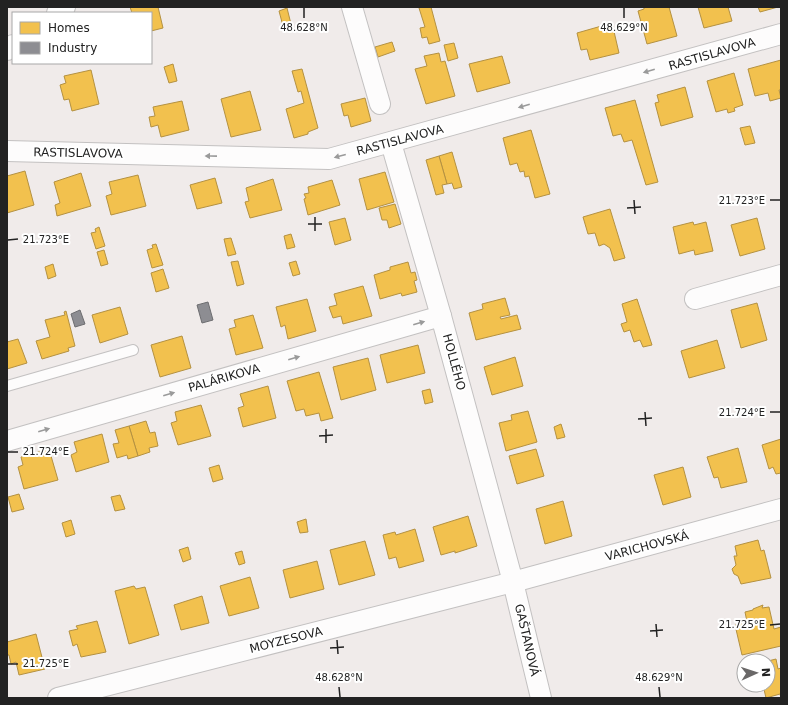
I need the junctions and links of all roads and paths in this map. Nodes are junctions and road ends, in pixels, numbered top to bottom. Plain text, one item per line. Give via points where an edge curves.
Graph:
1 (352, 7) edge
2 (781, 34) edge
3 (380, 104) dead end
4 (391, 143) junction
5 (7, 152) edge
6 (781, 275) edge
7 (694, 299) dead end
8 (441, 316) junction
9 (133, 350) dead end
10 (7, 386) edge
11 (7, 440) edge
12 (781, 509) edge
13 (513, 582) junction
14 (58, 698) edge
15 (541, 698) edge

1 - 3 street
2 -> 4 street, RASTISLAVOVA
4 -> 5 street, RASTISLAVOVA via 329,159
4 - 8 street, HOLLÉHO
6 - 7 street
11 -> 8 street, PALÁRIKOVA
8 - 13 street, HOLLÉHO
9 - 10 lane
12 - 13 street, VARICHOVSKÁ
13 - 14 street, MOYZESOVA
13 - 15 street, GAŠTANOVÁ

